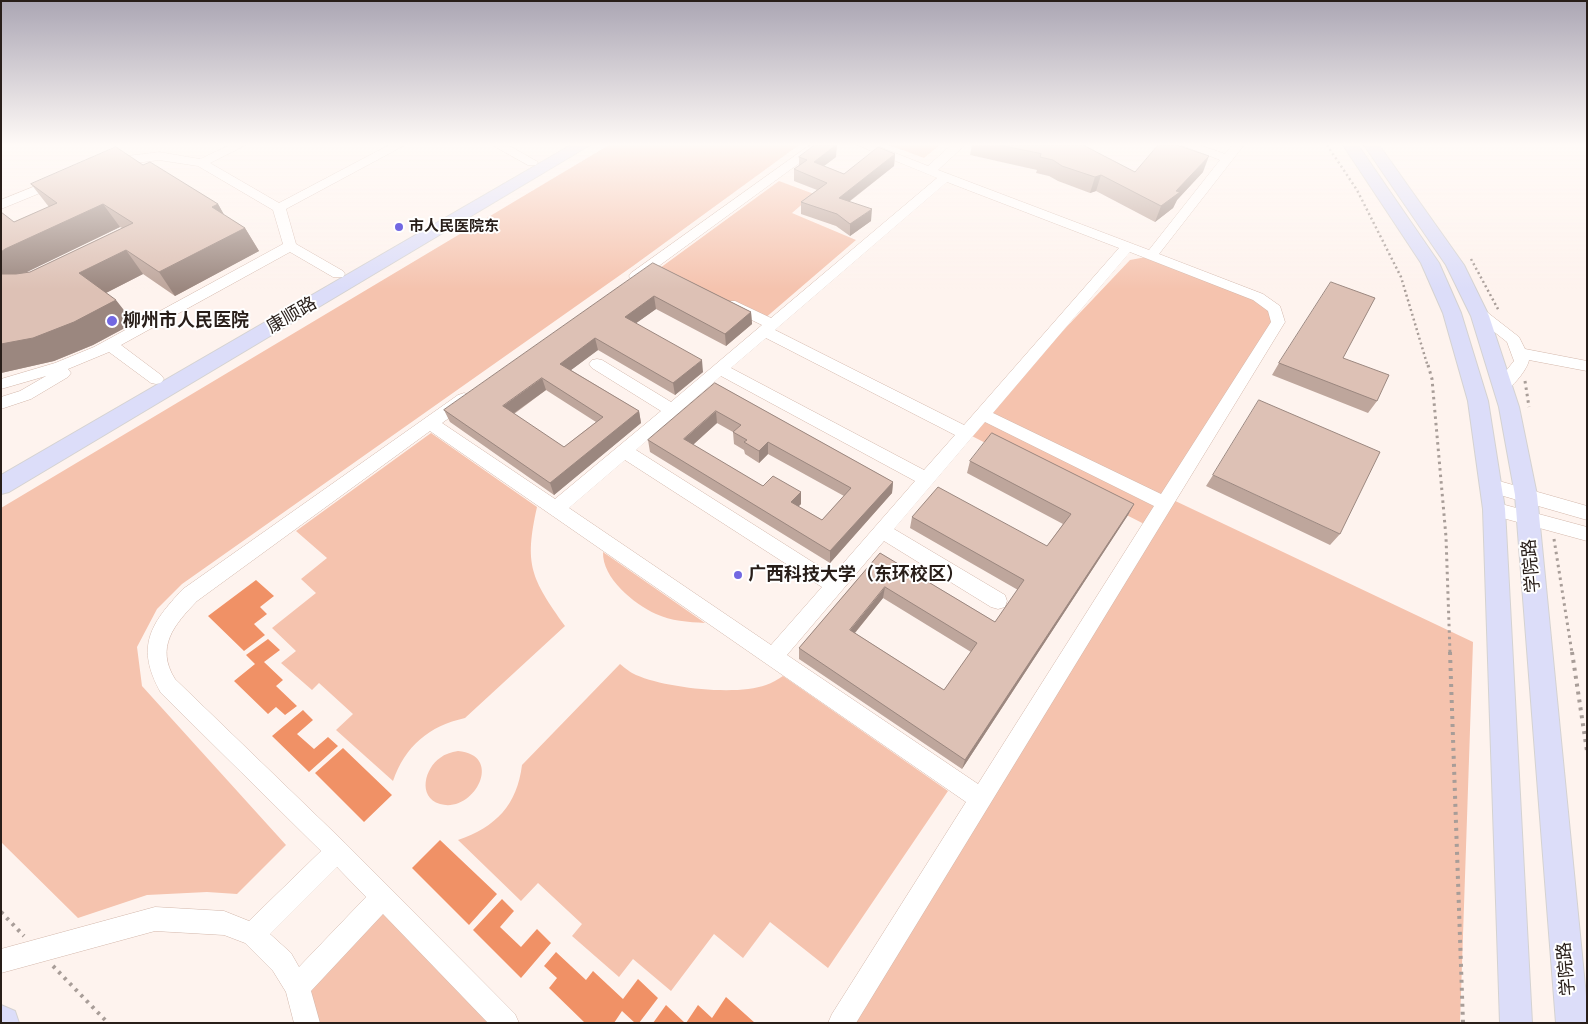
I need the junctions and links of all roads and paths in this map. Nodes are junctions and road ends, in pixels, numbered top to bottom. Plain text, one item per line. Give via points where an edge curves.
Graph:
1 (30, 193) edge
2 (253, 193) edge
3 (308, 193) edge
4 (479, 193) edge
5 (501, 193) edge
6 (751, 193) edge
7 (926, 193) edge
8 (986, 193) edge
9 (1201, 193) edge
10 (1358, 193) edge
11 (1382, 193) edge
12 (1404, 193) edge
13 (1, 205) edge
14 (279, 208) junction
15 (290, 246) junction
16 (1127, 247) junction
17 (1151, 256) junction
18 (651, 265) junction
19 (338, 274) junction
20 (668, 274) edge
21 (627, 282) edge
22 (720, 299) edge
23 (1478, 312) junction
24 (768, 328) junction
25 (105, 348) junction
26 (1520, 358) junction
27 (596, 364) dead end
28 (1587, 366) edge
29 (720, 369) junction
30 (156, 379) junction
31 (1, 384) edge
32 (1502, 386) junction
33 (477, 389) edge
34 (1, 403) edge
35 (672, 410) junction
36 (982, 414) junction
37 (1530, 416) dead end
38 (430, 423) junction
39 (966, 433) junction
40 (624, 451) junction
41 (1, 468) edge
42 (926, 479) junction
43 (1, 486) edge
44 (1493, 498) junction
45 (1165, 504) junction
46 (1527, 506) junction
47 (556, 509) junction
48 (1587, 513) edge
49 (1551, 524) junction
50 (882, 531) junction
51 (1587, 534) edge
52 (834, 586) junction
53 (998, 601) dead end
54 (773, 657) junction
55 (1587, 750) edge
56 (981, 799) junction
57 (337, 851) junction
58 (383, 897) junction
59 (252, 934) junction
60 (1, 961) edge
61 (297, 988) junction
62 (307, 1023) edge
63 (506, 1023) edge
64 (842, 1023) edge
65 (1463, 1023) edge
66 (1516, 1023) edge
67 (1572, 1023) edge

1 - 13 street
2 - 14 street
3 - 14 street
4 - 19 main road, 康顺路
5 - 43 main road, 康顺路
6 - 18 street
7 - 24 street
8 - 16 street
9 - 17 street
10 - 65 path via 1401,277 1432,379 1446,537
11 - 44 main road, 学院路 via 1430,263 1452,312 1478,401
12 - 23 main road, 学院路 via 1455,265
14 - 15 street
15 - 19 street
15 - 25 street
16 - 17 street
16 - 36 street
17 - 45 street via 1258,297 1274,309 1278,322
18 - 20 street
18 - 21 street
19 - 30 main road, 康顺路
22 - 24 street
23 - 26 street via 1514,340
23 - 32 main road, 学院路
24 - 29 street
24 - 39 street
25 - 30 street
25 - 31 street via 60,367
25 - 34 street via 32,392
26 - 28 street
26 - 32 street
26 - 37 path
27 - 35 street
29 - 35 street
29 - 42 street
30 - 41 main road, 康顺路
32 - 46 main road, 学院路 via 1509,407
33 - 38 street
35 - 40 street
36 - 39 street
36 - 45 street
38 - 47 street
38 - 57 street via 190,595 162,628 157,645 159,674 168,686
39 - 42 street
40 - 47 street
40 - 52 street
42 - 50 street
44 - 46 street
44 - 66 main road, 学院路
45 - 56 street
46 - 48 street
46 - 49 street
46 - 67 main road, 学院路
47 - 54 street
49 - 51 street
49 - 55 path
50 - 52 street
50 - 53 street
52 - 54 street
54 - 56 street
56 - 64 street
57 - 58 street
57 - 59 street
58 - 61 street
58 - 63 street
59 - 60 street via 224,923 155,919
59 - 61 street via 282,962
61 - 62 street

